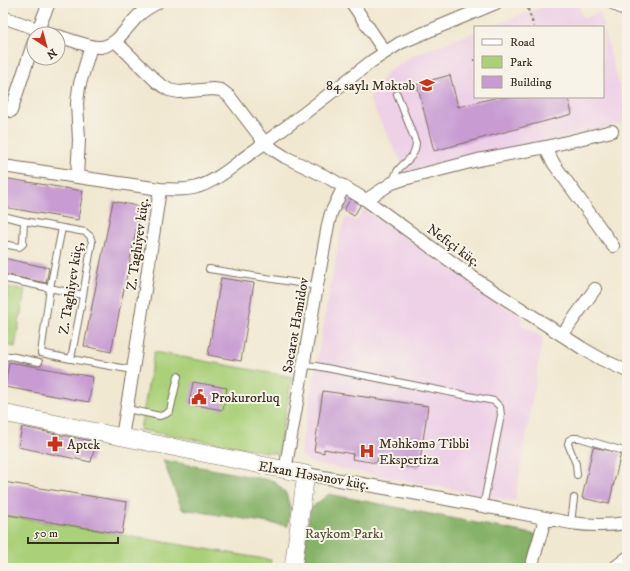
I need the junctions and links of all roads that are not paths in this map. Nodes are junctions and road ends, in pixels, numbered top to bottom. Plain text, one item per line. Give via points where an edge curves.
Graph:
1 (49, 3) edge
2 (157, 3) edge
3 (352, 3) edge
4 (496, 3) edge
5 (613, 3) edge
6 (469, 8) edge
7 (627, 11) edge
8 (3, 17) edge
9 (40, 26) edge
10 (26, 30) edge
11 (66, 38) edge
12 (115, 41) junction
13 (91, 46) junction
14 (385, 52) junction
15 (26, 65) edge
16 (397, 94) dead end
17 (11, 111) dead end
18 (612, 131) dead end
19 (265, 143) junction
20 (546, 147) junction
21 (3, 166) edge
22 (77, 177) junction
23 (392, 183) junction
24 (344, 186) junction
25 (160, 189) junction
26 (366, 200) junction
27 (3, 216) edge
28 (24, 221) junction
29 (62, 228) junction
30 (3, 244) edge
31 (613, 246) dead end
32 (209, 269) dead end
33 (3, 280) edge
34 (317, 286) junction
35 (50, 288) junction
36 (595, 289) dead end
37 (84, 294) junction
38 (562, 335) junction
39 (3, 359) edge
40 (71, 359) junction
41 (40, 362) dead end
42 (304, 365) junction
43 (133, 370) junction
44 (627, 371) edge
45 (178, 376) dead end
46 (127, 409) junction
47 (3, 414) edge
48 (122, 437) junction
49 (627, 452) edge
50 (285, 471) junction
51 (306, 474) junction
52 (577, 475) dead end
53 (574, 498) dead end
54 (483, 507) junction
55 (545, 519) junction
56 (570, 523) junction
57 (627, 523) edge
58 (627, 558) edge
59 (293, 568) edge
60 (531, 568) edge
61 (614, 568) edge

1 - 9 street
2 - 12 street via 140,14
3 - 14 street
4 - 6 street
5 - 7 street
6 - 14 street
8 - 10 street
11 - 13 street
12 - 13 street via 100,47
12 - 19 street, Neftçi küç. via 157,82 169,90 221,90 229,96
13 - 22 street via 79,86 77,103
14 - 19 street
15 - 17 street
16 - 23 lane via 416,149 412,157 396,172
18 - 20 street
19 - 24 street, Neftçi küç. via 285,157
19 - 25 street via 208,182 186,189
20 - 23 street via 478,160
20 - 31 street via 554,164
21 - 22 street, Z. Taghiyev küç.
22 - 25 street, Z. Taghiyev küç.
23 - 26 street
24 - 26 street, Neftçi küç.
24 - 34 street, Səcarət Həmidov via 331,213
25 - 43 street, Z. Taghiyev küç.
26 - 38 street, Neftçi küç. via 478,281
27 - 28 lane, Z. Taghiyev küç,
28 - 29 lane, Z. Taghiyev küç,
28 - 30 lane via 23,244 19,247
29 - 35 lane
29 - 37 lane, Z. Taghiyev küç, via 85,232 90,236 92,242
32 - 34 lane
33 - 35 lane
34 - 42 street, Səcarət Həmidov
35 - 37 lane
35 - 40 lane via 41,353
36 - 38 street
37 - 40 lane, Z. Taghiyev küç,
38 - 44 street, Neftçi küç. via 601,359
39 - 41 lane via 10,356
40 - 43 lane
42 - 50 street, Səcarət Həmidov
42 - 54 lane via 494,401 500,407 501,415
43 - 46 street, Z. Taghiyev küç.
45 - 46 lane via 170,411 166,414 160,416
46 - 48 street, Z. Taghiyev küç.
47 - 48 street, Elxan Həsənov küç.
48 - 50 street, Elxan Həsənov küç.
49 - 52 lane via 573,438 568,444 576,464
50 - 51 street, Elxan Həsənov küç.
51 - 54 street, Elxan Həsənov küç.
51 - 59 street
53 - 56 lane
54 - 55 street, Elxan Həsənov küç.
55 - 56 street, Elxan Həsənov küç.
55 - 60 street
56 - 57 street, Elxan Həsənov küç. via 604,526
58 - 61 street

